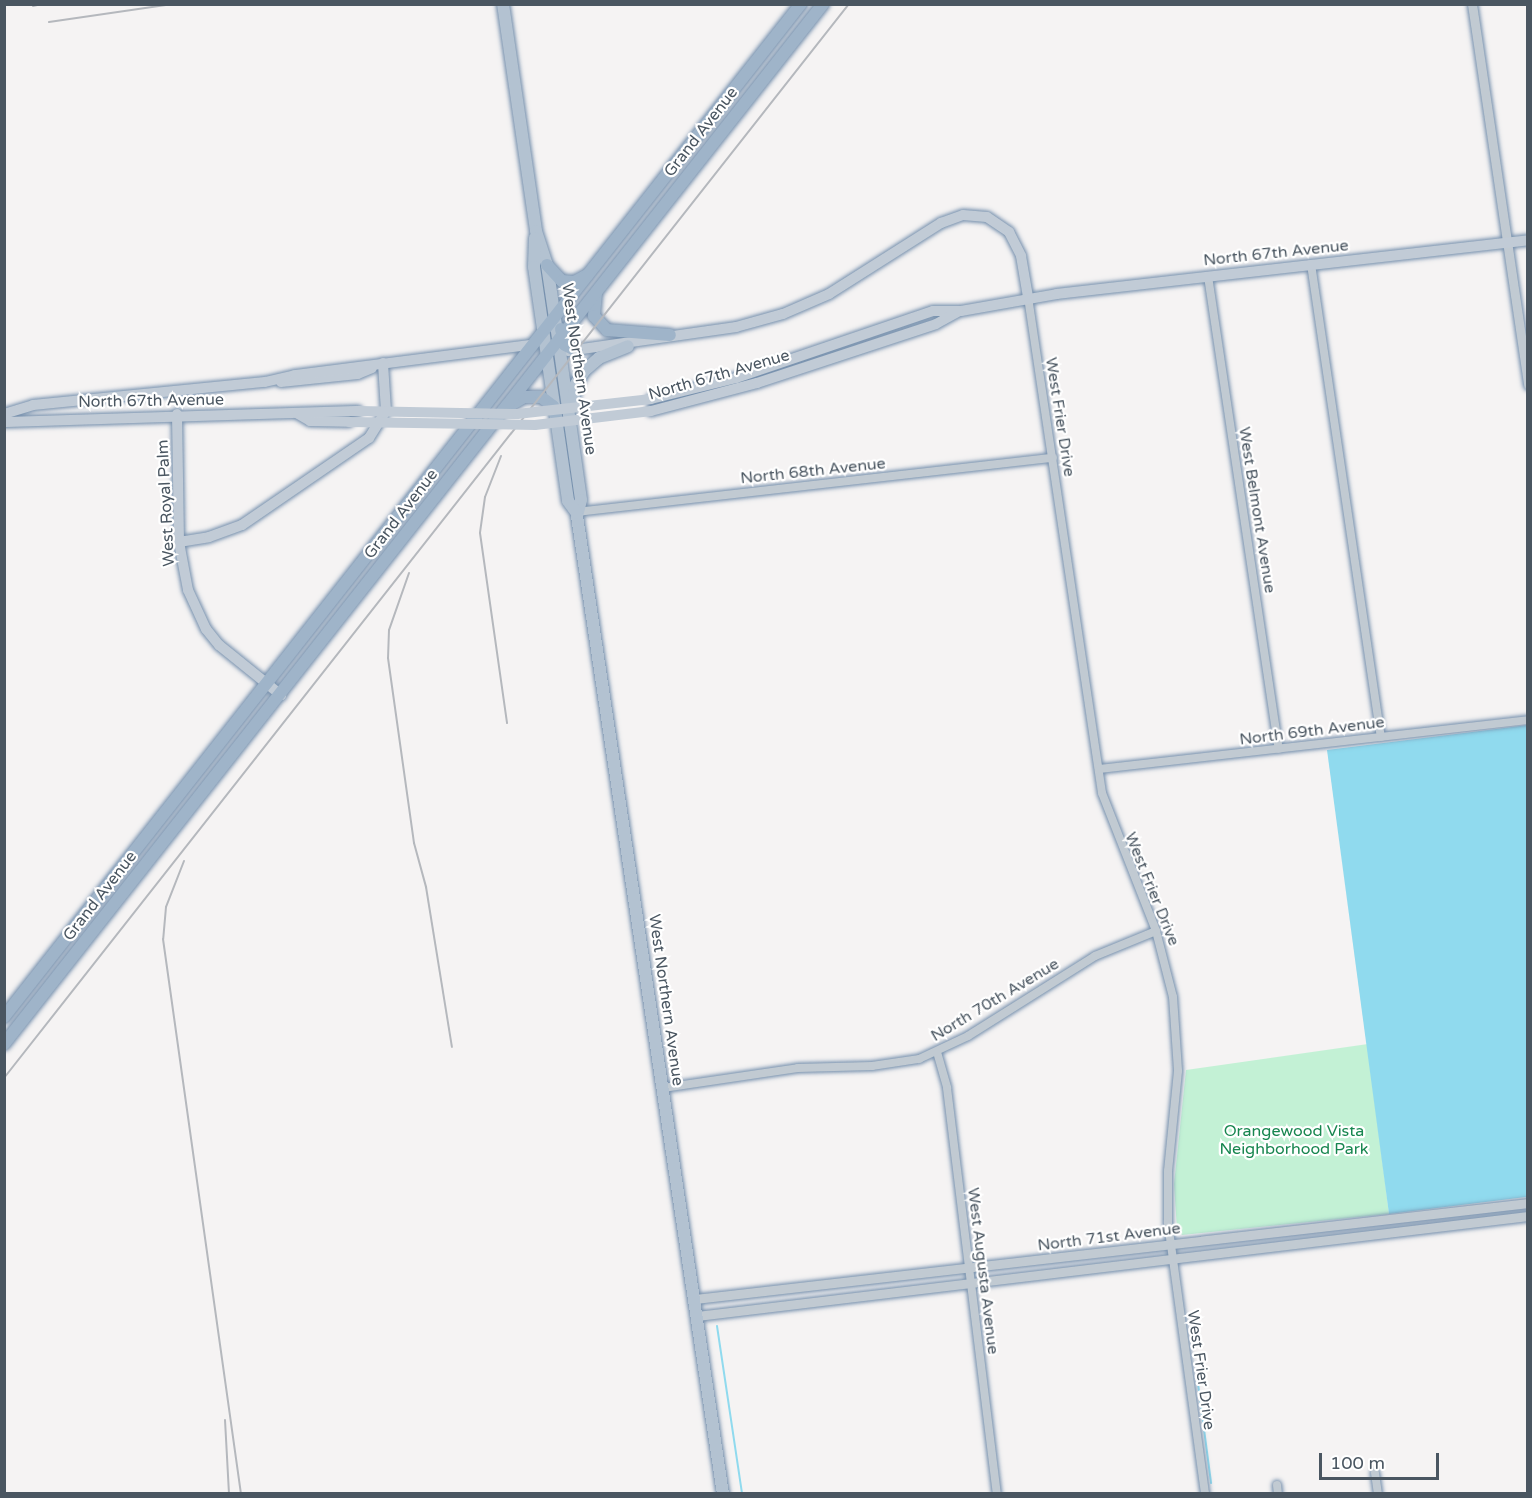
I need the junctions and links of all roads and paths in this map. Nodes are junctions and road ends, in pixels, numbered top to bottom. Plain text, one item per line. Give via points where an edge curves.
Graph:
1 (502, 4) edge
2 (801, 4) edge
3 (823, 4) edge
4 (1472, 4) edge
5 (536, 231) junction
6 (1527, 240) edge
7 (1505, 243) junction
8 (1311, 264) junction
9 (547, 265) junction
10 (591, 273) junction
11 (1208, 276) junction
12 (596, 292) junction
13 (1028, 297) junction
14 (565, 304) junction
15 (554, 316) junction
16 (543, 329) junction
17 (670, 335) junction
18 (560, 337) junction
19 (529, 345) junction
20 (627, 346) junction
21 (577, 351) junction
22 (560, 352) junction
23 (547, 353) junction
24 (383, 363) junction
25 (562, 369) junction
26 (1527, 385) edge
27 (651, 405) junction
28 (4, 414) edge
29 (177, 414) junction
30 (298, 414) junction
31 (556, 416) junction
32 (4, 422) edge
33 (493, 423) junction
34 (572, 432) junction
35 (1053, 458) junction
36 (576, 512) junction
37 (179, 542) junction
38 (267, 684) junction
39 (281, 695) junction
40 (1527, 720) edge
41 (1381, 737) junction
42 (1279, 749) junction
43 (1099, 769) junction
44 (126, 863) junction
45 (139, 873) junction
46 (1156, 931) junction
47 (4, 1017) edge
48 (4, 1044) edge
49 (937, 1053) junction
50 (663, 1088) junction
51 (1527, 1203) edge
52 (1527, 1216) edge
53 (1278, 1233) junction
54 (1170, 1245) junction
55 (1279, 1246) junction
56 (1089, 1254) junction
57 (1172, 1258) junction
58 (968, 1268) junction
59 (1090, 1268) junction
60 (970, 1282) junction
61 (694, 1299) junction
62 (697, 1316) junction
63 (1375, 1473) dead end
64 (723, 1494) edge
65 (998, 1494) edge
66 (1205, 1494) edge
67 (1378, 1494) edge

1 - 5 main road, West Northern Avenue
2 - 10 highway, Grand Avenue
3 - 12 highway, Grand Avenue
4 - 7 street
5 - 9 main road, West Northern Avenue
5 - 16 main road, West Northern Avenue via 534,267
6 - 7 main road, North 67th Avenue
7 - 8 main road, North 67th Avenue
7 - 26 street
8 - 11 main road, North 67th Avenue
8 - 41 street
9 - 10 highway via 562,282 574,282
9 - 15 main road, West Northern Avenue
10 - 14 highway, Grand Avenue
11 - 13 main road, North 67th Avenue
11 - 42 street, West Belmont Avenue
12 - 17 highway via 594,316 607,330
12 - 18 highway, Grand Avenue
13 - 17 main road via 1020,256 1009,232 987,217 963,214 941,223 814,302 744,325
13 - 27 main road, North 67th Avenue via 925,314
13 - 35 street, West Frier Drive
14 - 15 highway, Grand Avenue
14 - 18 highway
15 - 16 highway, Grand Avenue
15 - 18 main road, West Northern Avenue
16 - 19 highway, Grand Avenue
16 - 23 main road, West Northern Avenue
17 - 20 main road
18 - 21 highway
18 - 22 main road, West Northern Avenue
18 - 23 highway, Grand Avenue
19 - 23 main road
19 - 24 main road, North 67th Avenue
19 - 38 highway, Grand Avenue
20 - 21 main road
20 - 34 main road via 599,358 579,377 573,393
21 - 22 main road
22 - 23 main road
22 - 25 main road, West Northern Avenue
23 - 25 main road
23 - 31 main road, West Northern Avenue
23 - 33 highway, Grand Avenue
24 - 28 main road, North 67th Avenue via 265,382 33,405
24 - 37 main road via 386,411 369,438 242,525
25 - 34 main road, West Northern Avenue
27 - 30 main road, North 67th Avenue, bridge via 517,414 342,410
27 - 30 main road, North 67th Avenue, bridge via 535,425 310,421
29 - 30 main road, North 67th Avenue
29 - 32 main road, North 67th Avenue
29 - 37 main road, West Royal Palm
31 - 33 highway via 545,399 530,396 520,399
31 - 36 main road, West Northern Avenue via 568,501
33 - 39 highway, Grand Avenue
34 - 36 main road, West Northern Avenue via 581,500
35 - 36 street, North 68th Avenue
35 - 43 street, West Frier Drive
36 - 50 main road, West Northern Avenue
37 - 38 main road, West Royal Palm via 188,590 206,629 229,655
38 - 39 main road, West Royal Palm
38 - 44 highway, Grand Avenue
39 - 45 highway, Grand Avenue
40 - 41 street, North 69th Avenue
41 - 42 street, North 69th Avenue
42 - 43 street, North 69th Avenue
43 - 46 street, West Frier Drive via 1108,816
44 - 45 highway
44 - 47 highway, Grand Avenue
45 - 48 highway, Grand Avenue
46 - 49 street, North 70th Avenue via 1095,956
46 - 54 street, West Frier Drive via 1173,997 1177,1047 1167,1187
49 - 50 street, North 70th Avenue via 894,1064 798,1068
49 - 58 street, West Augusta Avenue via 947,1090
50 - 61 main road, West Northern Avenue
51 - 53 street, North 71st Avenue
52 - 55 street, North 71st Avenue
53 - 54 street, North 71st Avenue
53 - 55 street
54 - 56 street, North 71st Avenue
54 - 57 street, West Frier Drive
55 - 57 street, North 71st Avenue
56 - 58 street, North 71st Avenue
56 - 59 street
57 - 59 street, North 71st Avenue
57 - 66 street, West Frier Drive
58 - 60 street, West Augusta Avenue
58 - 61 street, North 71st Avenue
59 - 60 street, North 71st Avenue
60 - 62 street, North 71st Avenue
60 - 65 street, West Augusta Avenue
61 - 62 main road, West Northern Avenue
62 - 64 main road, West Northern Avenue
63 - 67 street

